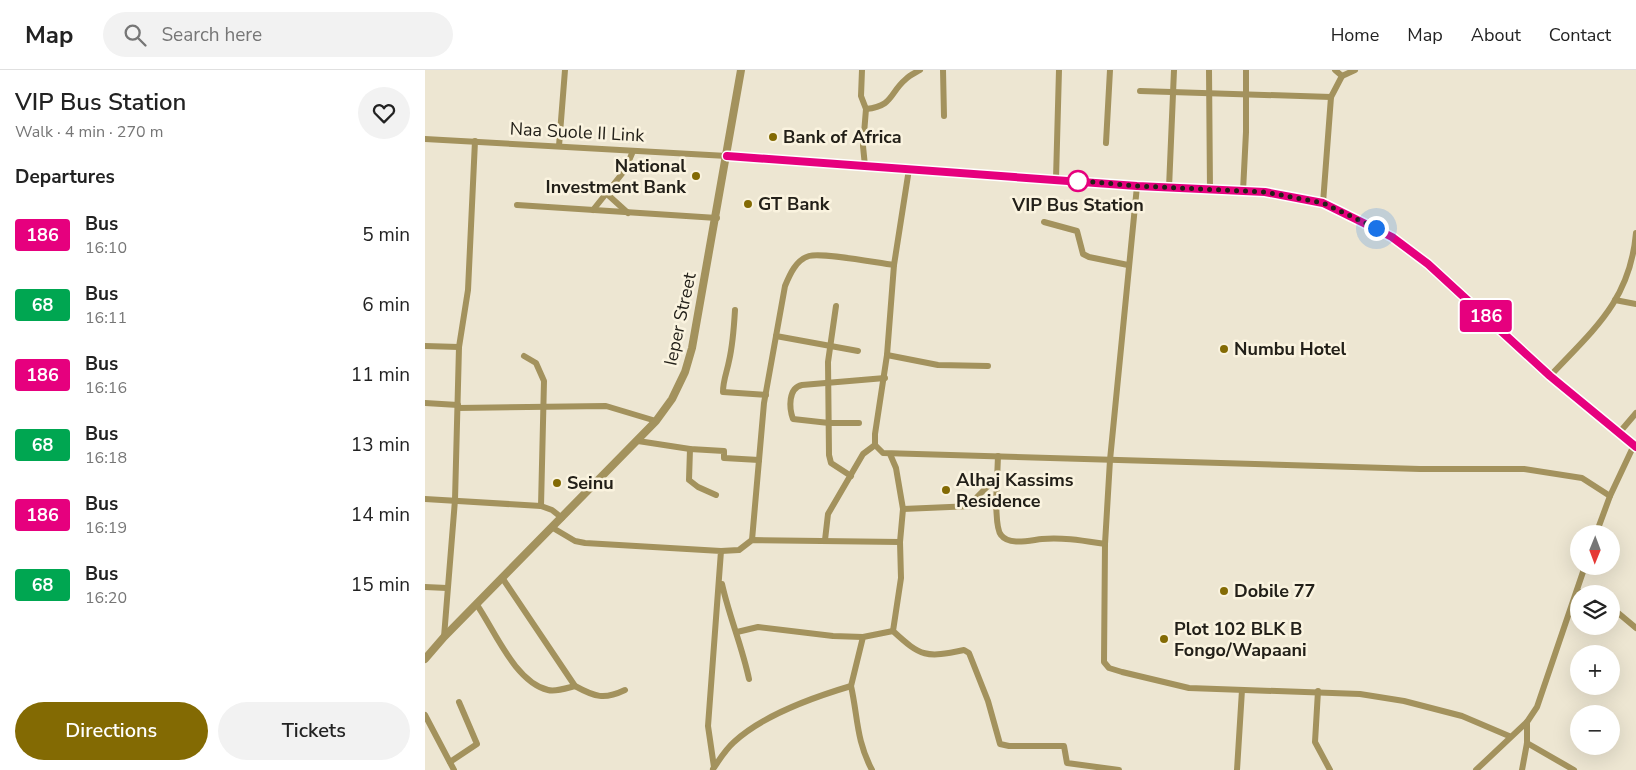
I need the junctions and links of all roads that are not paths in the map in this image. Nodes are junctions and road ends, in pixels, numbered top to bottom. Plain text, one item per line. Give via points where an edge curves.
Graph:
1 (565, 70) edge
2 (741, 70) edge
3 (862, 70) edge
4 (920, 70) edge
5 (943, 70) edge
6 (1059, 70) edge
7 (1111, 70) edge
8 (1175, 70) edge
9 (1209, 70) edge
10 (1246, 70) edge
11 (1335, 70) edge
12 (1355, 70) edge
13 (1342, 76) junction
14 (1140, 91) dead end
15 (1174, 93) junction
16 (1209, 94) junction
17 (1246, 94) junction
18 (1331, 97) junction
19 (866, 110) junction
20 (943, 116) dead end
21 (425, 139) edge
22 (475, 141) junction
23 (1107, 143) dead end
24 (559, 146) junction
25 (633, 151) junction
26 (727, 156) junction
27 (865, 166) junction
28 (909, 169) junction
29 (1056, 179) junction
30 (1137, 186) junction
31 (1169, 188) junction
32 (1210, 190) junction
33 (1243, 191) junction
34 (607, 194) junction
35 (1323, 203) junction
36 (517, 205) dead end
37 (593, 210) junction
38 (628, 212) junction
39 (717, 218) junction
40 (1044, 222) dead end
41 (1636, 233) edge
42 (894, 265) junction
43 (1128, 265) junction
44 (1615, 300) junction
45 (1636, 304) edge
46 (836, 306) dead end
47 (735, 310) dead end
48 (776, 336) junction
49 (830, 345) junction
50 (425, 346) edge
51 (459, 347) junction
52 (859, 350) dead end
53 (887, 355) junction
54 (524, 356) dead end
55 (988, 366) dead end
56 (1550, 376) junction
57 (885, 378) junction
58 (828, 383) junction
59 (765, 394) junction
60 (425, 403) edge
61 (458, 406) junction
62 (542, 407) junction
63 (1636, 413) edge
64 (656, 422) junction
65 (829, 423) junction
66 (859, 423) dead end
67 (1619, 433) junction
68 (638, 441) junction
69 (875, 445) junction
70 (1635, 446) edge
71 (690, 449) junction
72 (890, 454) junction
73 (998, 456) junction
74 (759, 460) junction
75 (1110, 460) junction
76 (851, 476) junction
77 (996, 478) junction
78 (716, 495) dead end
79 (1609, 496) junction
80 (425, 499) edge
81 (455, 500) junction
82 (996, 505) junction
83 (541, 506) junction
84 (968, 506) junction
85 (903, 509) junction
86 (562, 518) junction
87 (1600, 525) edge
88 (553, 528) junction
89 (752, 540) junction
90 (825, 540) junction
91 (900, 542) junction
92 (1105, 544) junction
93 (721, 551) junction
94 (721, 578) junction
95 (503, 579) junction
96 (425, 587) edge
97 (447, 588) junction
98 (477, 605) junction
99 (1570, 613) edge
100 (1620, 615) edge
101 (1636, 628) edge
102 (893, 631) junction
103 (737, 632) junction
104 (444, 637) junction
105 (863, 637) junction
106 (425, 659) edge
107 (749, 679) dead end
108 (575, 686) junction
109 (851, 686) junction
110 (625, 690) dead end
111 (1242, 690) junction
112 (1318, 691) junction
113 (459, 702) dead end
114 (425, 715) edge
115 (1527, 722) junction
116 (1509, 736) junction
117 (1527, 743) junction
118 (450, 762) junction
119 (1067, 766) edge
120 (713, 769) edge
121 (454, 770) edge
122 (872, 770) edge
123 (1119, 770) edge
124 (1237, 770) edge
125 (1330, 770) edge
126 (1477, 770) edge
127 (1521, 770) edge
128 (1573, 770) edge

1 - 24 street
2 - 26 street, Ieper Street
3 - 19 street via 861,96
4 - 19 street via 905,79 887,102
5 - 20 street
6 - 29 street
7 - 23 street
8 - 15 street
9 - 16 street
10 - 17 street
11 - 13 street
12 - 13 street
13 - 18 street
14 - 15 street
15 - 16 street
15 - 31 street
16 - 17 street
16 - 32 street
17 - 18 street
17 - 33 street
18 - 35 street
19 - 27 street
21 - 22 street, Naa Suole II Link
22 - 24 street, Naa Suole II Link
22 - 51 street via 468,288
24 - 25 street, Naa Suole II Link
25 - 26 street, Naa Suole II Link
25 - 34 street via 625,170
26 - 27 street
26 - 39 street, Ieper Street
27 - 28 street
28 - 29 street
28 - 42 street
29 - 30 street
30 - 31 street
30 - 43 street
31 - 32 street
32 - 33 street
33 - 35 street
34 - 37 street
34 - 38 street
35 - 56 street via 1392,237 1428,264
36 - 37 street
37 - 38 street
38 - 39 street
39 - 64 street, Ieper Street via 685,372
40 - 43 street via 1077,231 1081,249 1089,257
41 - 44 street via 1626,283
42 - 48 street via 809,256 792,268 785,286
42 - 53 street
43 - 75 street
44 - 45 street
44 - 56 street via 1606,316
46 - 49 street
47 - 59 street via 723,392
48 - 49 street
48 - 59 street
49 - 52 street
49 - 58 street
50 - 51 street
51 - 61 street
53 - 55 street via 937,365
53 - 57 street
54 - 62 street via 536,363 544,381
56 - 67 street
57 - 58 street
57 - 69 street
58 - 65 street
58 - 65 street via 798,386 790,400 793,419
59 - 74 street
60 - 61 street
61 - 62 street
61 - 81 street
62 - 64 street via 606,406
62 - 83 street
63 - 67 street
64 - 68 street, Ieper Street
65 - 66 street
65 - 76 street via 831,463
67 - 70 street
68 - 71 street
68 - 86 street, Ieper Street
69 - 72 street via 883,453
69 - 76 street via 863,454
70 - 79 street
71 - 74 street via 724,450 724,458
71 - 78 street via 689,480
72 - 73 street
72 - 85 street via 896,468
73 - 75 street
73 - 77 street
74 - 89 street
75 - 79 street via 1525,469 1582,478
75 - 92 street
76 - 90 street via 828,514
77 - 82 street
77 - 84 street
79 - 87 street
80 - 81 street
81 - 83 street
81 - 97 street
82 - 84 street
82 - 92 street via 999,534 1004,539 1046,538
83 - 86 street
84 - 85 street
85 - 91 street
86 - 88 street, Ieper Street
88 - 93 street via 575,542
88 - 95 street, Ieper Street
89 - 90 street
89 - 93 street via 739,550
90 - 91 street
91 - 102 street via 901,578
92 - 111 street via 1104,662 1109,668 1189,688
93 - 94 street
94 - 103 street
94 - 120 street via 708,726
95 - 98 street, Ieper Street
95 - 108 street
96 - 97 street
97 - 104 street
98 - 104 street, Ieper Street
98 - 108 street via 519,671 531,684 550,691
99 - 115 street via 1545,690
100 - 101 street
102 - 105 street
102 - 119 street via 909,646 927,655 967,651 988,701 1000,744 1064,746
103 - 105 street via 759,627
103 - 107 street
104 - 106 street, Ieper Street
105 - 109 street
108 - 110 street via 591,694 609,697
109 - 120 street via 800,702 746,732 724,752
109 - 122 street via 859,740
111 - 112 street
111 - 124 street
112 - 116 street via 1404,700 1462,716
112 - 125 street via 1315,742
113 - 118 street via 477,744
114 - 118 street
115 - 116 street
115 - 117 street
116 - 126 street
117 - 127 street
117 - 128 street
118 - 121 street
119 - 123 street

